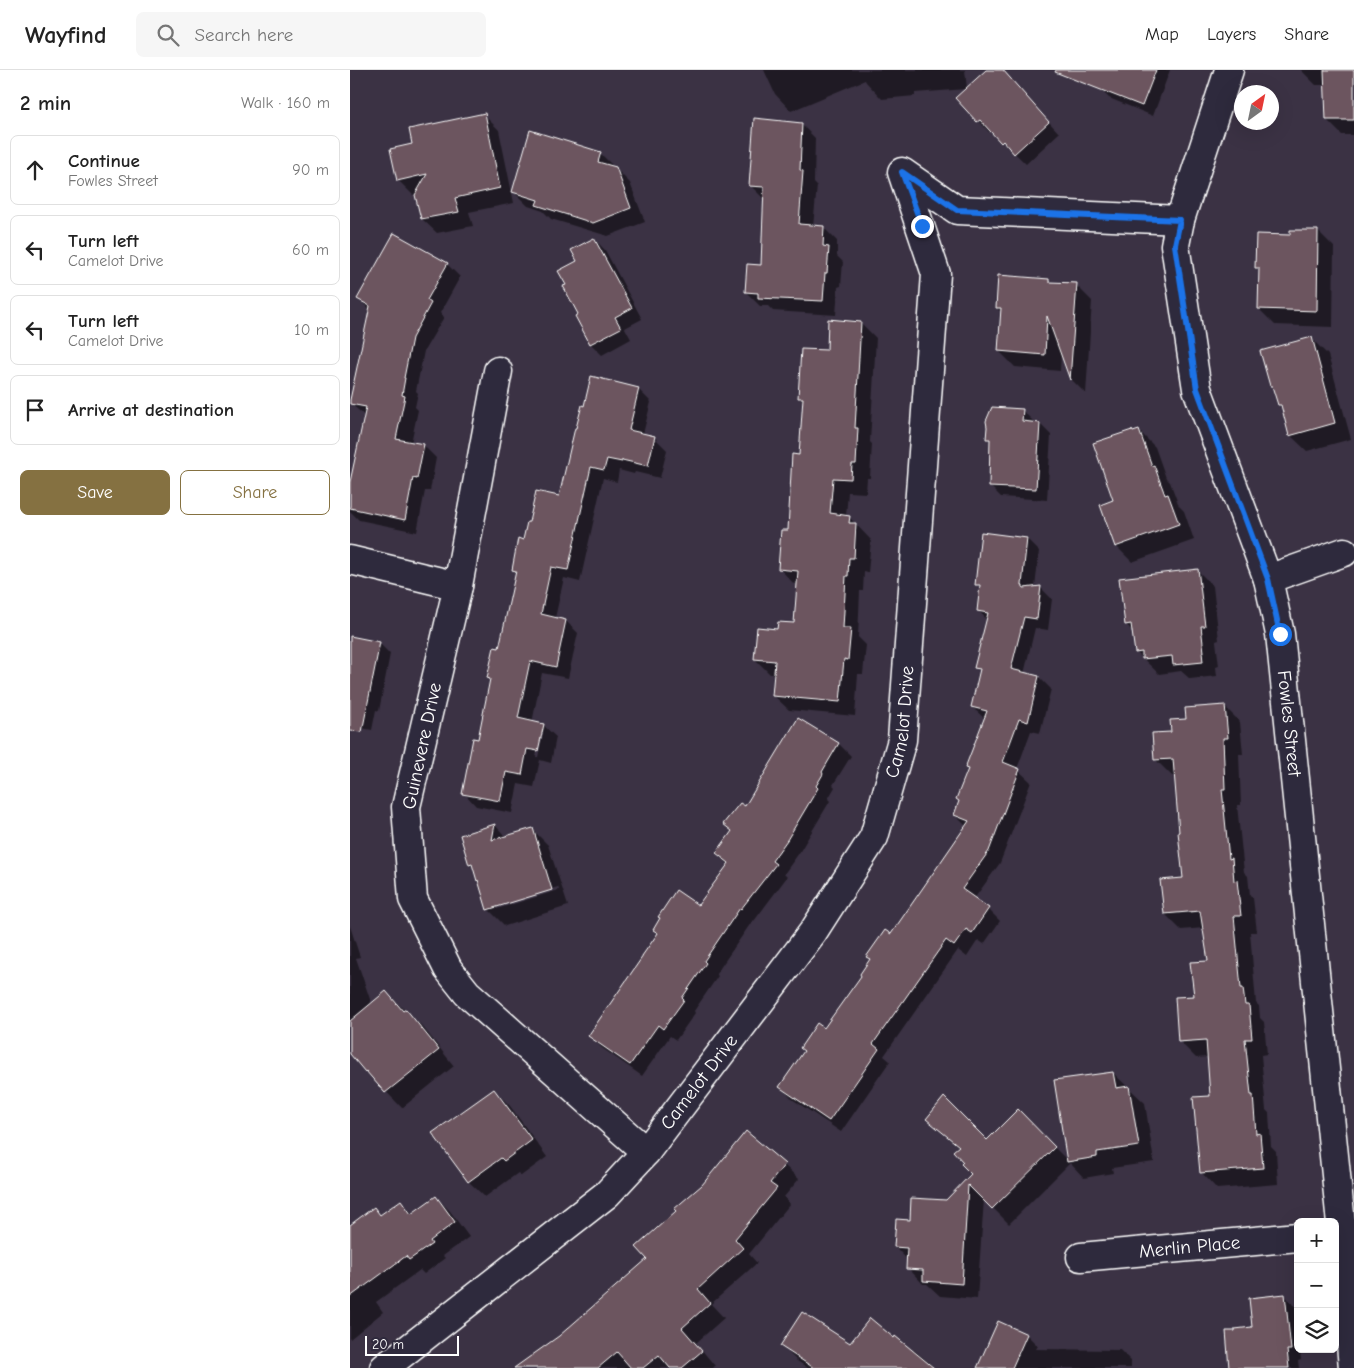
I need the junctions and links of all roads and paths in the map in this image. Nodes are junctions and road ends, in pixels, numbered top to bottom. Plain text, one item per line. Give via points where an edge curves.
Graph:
1 (1229, 70) edge
2 (1180, 220) junction
3 (498, 371) dead end
4 (1344, 552) dead end
5 (350, 560) edge
6 (1268, 579) junction
7 (458, 586) junction
8 (646, 1152) junction
9 (1337, 1218) edge
10 (1339, 1234) edge
11 (1294, 1238) edge
12 (1081, 1257) dead end
13 (384, 1368) edge
14 (1353, 1368) edge

1 - 2 street, Fowles Street
2 - 6 street, Fowles Street via 1175,245 1197,389
2 - 8 street, Camelot Drive via 957,210 902,172 936,274 902,740 874,837 813,932
3 - 7 street, Guinevere Drive
4 - 6 street
5 - 7 street
6 - 9 street, Fowles Street via 1281,644
7 - 8 street, Guinevere Drive via 406,807 413,899 448,969 467,993
8 - 13 street, Camelot Drive via 606,1194
10 - 14 street, Fowles Street
11 - 12 street, Merlin Place

